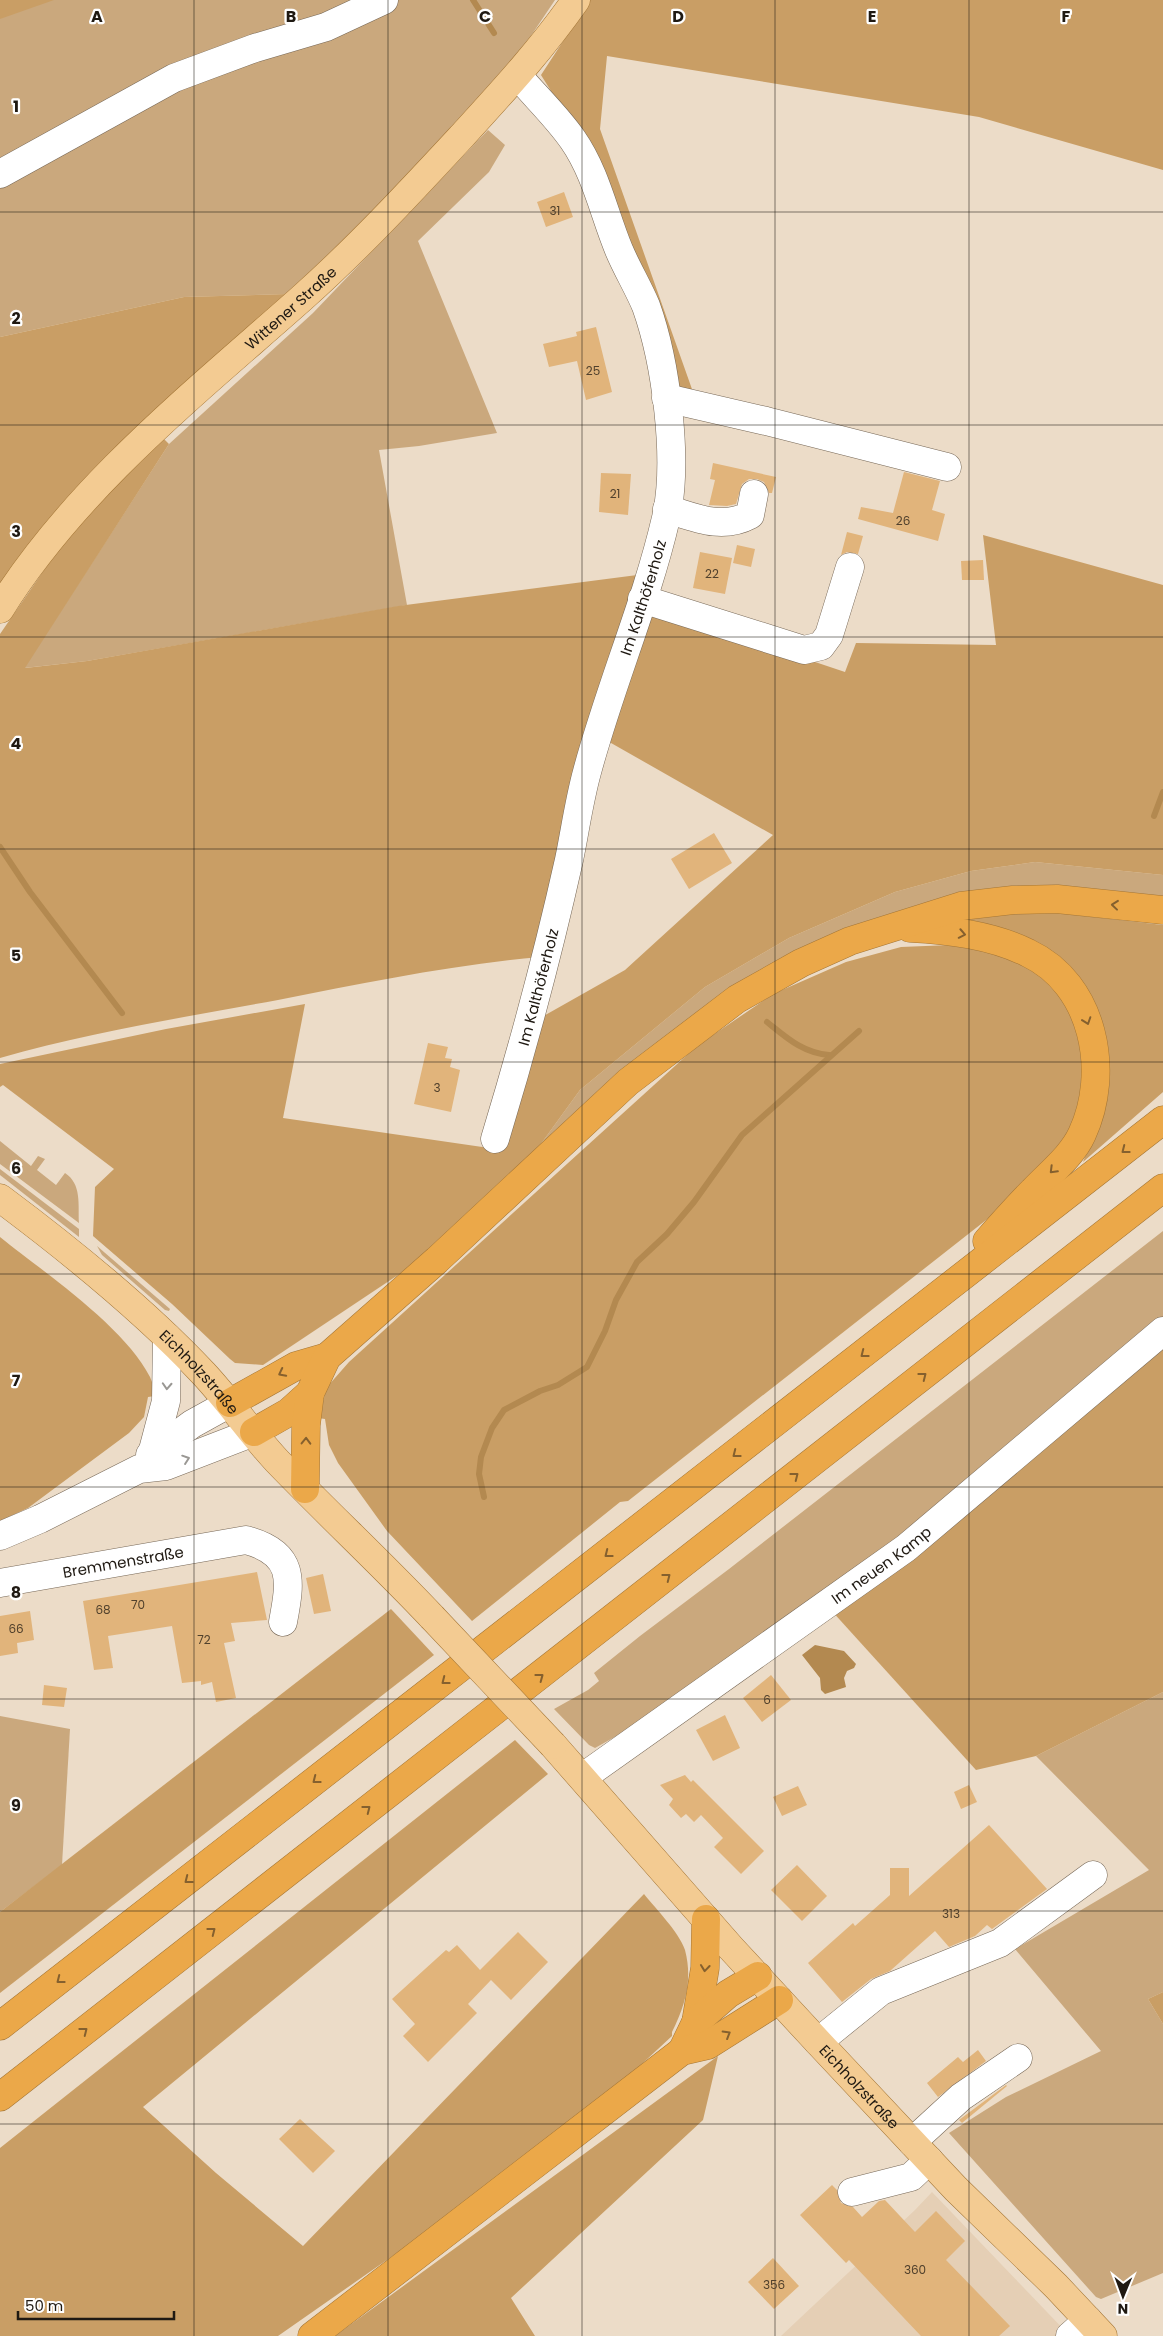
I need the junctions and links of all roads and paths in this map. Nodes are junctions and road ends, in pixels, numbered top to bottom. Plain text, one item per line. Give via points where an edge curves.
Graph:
1 (384, 0) edge
2 (576, 0) edge
3 (518, 76) junction
4 (0, 174) edge
5 (666, 398) junction
6 (947, 467) dead end
7 (754, 494) dead end
8 (667, 509) junction
9 (850, 568) dead end
10 (642, 599) junction
11 (0, 609) edge
12 (1163, 910) edge
13 (896, 927) junction
14 (1163, 1120) edge
15 (496, 1139) dead end
16 (1163, 1188) edge
17 (0, 1198) edge
18 (930, 1303) junction
19 (1163, 1330) edge
20 (167, 1337) junction
21 (327, 1357) junction
22 (310, 1393) junction
23 (230, 1403) junction
24 (254, 1432) junction
25 (146, 1460) junction
26 (305, 1489) junction
27 (0, 1536) edge
28 (0, 1583) edge
29 (283, 1622) dead end
30 (583, 1777) junction
31 (1093, 1875) dead end
32 (706, 1919) junction
33 (758, 1976) junction
34 (779, 2000) junction
35 (696, 2022) junction
36 (0, 2026) edge
37 (818, 2042) junction
38 (682, 2051) junction
39 (1018, 2058) dead end
40 (46, 2062) junction
41 (0, 2097) edge
42 (0, 2119) edge
43 (920, 2151) junction
44 (852, 2192) dead end
45 (1087, 2331) edge
46 (312, 2336) edge

1 - 4 street via 326,27 255,48 174,78
2 - 3 main road, Wittener Straße
3 - 5 street, Im Kalthöferholz via 574,141 596,184 619,250 646,306
3 - 11 main road, Wittener Straße via 357,247 183,403 70,514
5 - 6 street
5 - 8 street, Im Kalthöferholz via 670,422
7 - 8 street via 750,514 737,522 714,523
8 - 10 street, Im Kalthöferholz
9 - 10 street via 829,635 821,646 804,650
10 - 15 street, Im Kalthöferholz via 595,743 529,1020
12 -> 13 highway via 1057,899 1013,900 962,906
13 -> 18 highway via 986,938 1029,953 1064,979 1083,1009 1092,1035 1097,1072 1093,1102 1082,1135 1064,1160
13 - 21 highway via 850,941 801,962 737,999 690,1032 628,1082 437,1260
14 -> 18 highway
40 -> 16 highway
17 - 20 main road, Eichholzstraße
18 -> 36 highway
19 - 30 street, Im neuen Kamp via 906,1548
20 - 23 main road, Eichholzstraße
20 -> 25 street via 166,1401
21 - 22 highway
21 -> 23 highway via 296,1366
22 - 24 highway via 289,1412
26 -> 22 highway
23 - 24 main road, Eichholzstraße
23 - 25 street
25 -> 24 street via 166,1466
24 - 26 main road, Eichholzstraße
25 - 27 street via 40,1519
26 - 30 main road, Eichholzstraße, bridge via 382,1563
28 - 29 street, Bremmenstraße via 246,1540 266,1546 290,1577
30 - 32 main road, Eichholzstraße
31 - 37 street via 1000,1942 881,1991
32 - 33 main road, Eichholzstraße
32 -> 35 highway via 705,1968
33 - 34 main road, Eichholzstraße
33 - 35 highway via 728,1994
34 - 37 main road, Eichholzstraße
38 -> 34 highway via 708,2045
35 - 38 highway
37 - 43 main road, Eichholzstraße
38 - 46 highway
39 - 43 street via 960,2097
40 - 41 highway
40 - 42 highway
43 - 44 street via 911,2177
43 - 45 main road, Eichholzstraße

